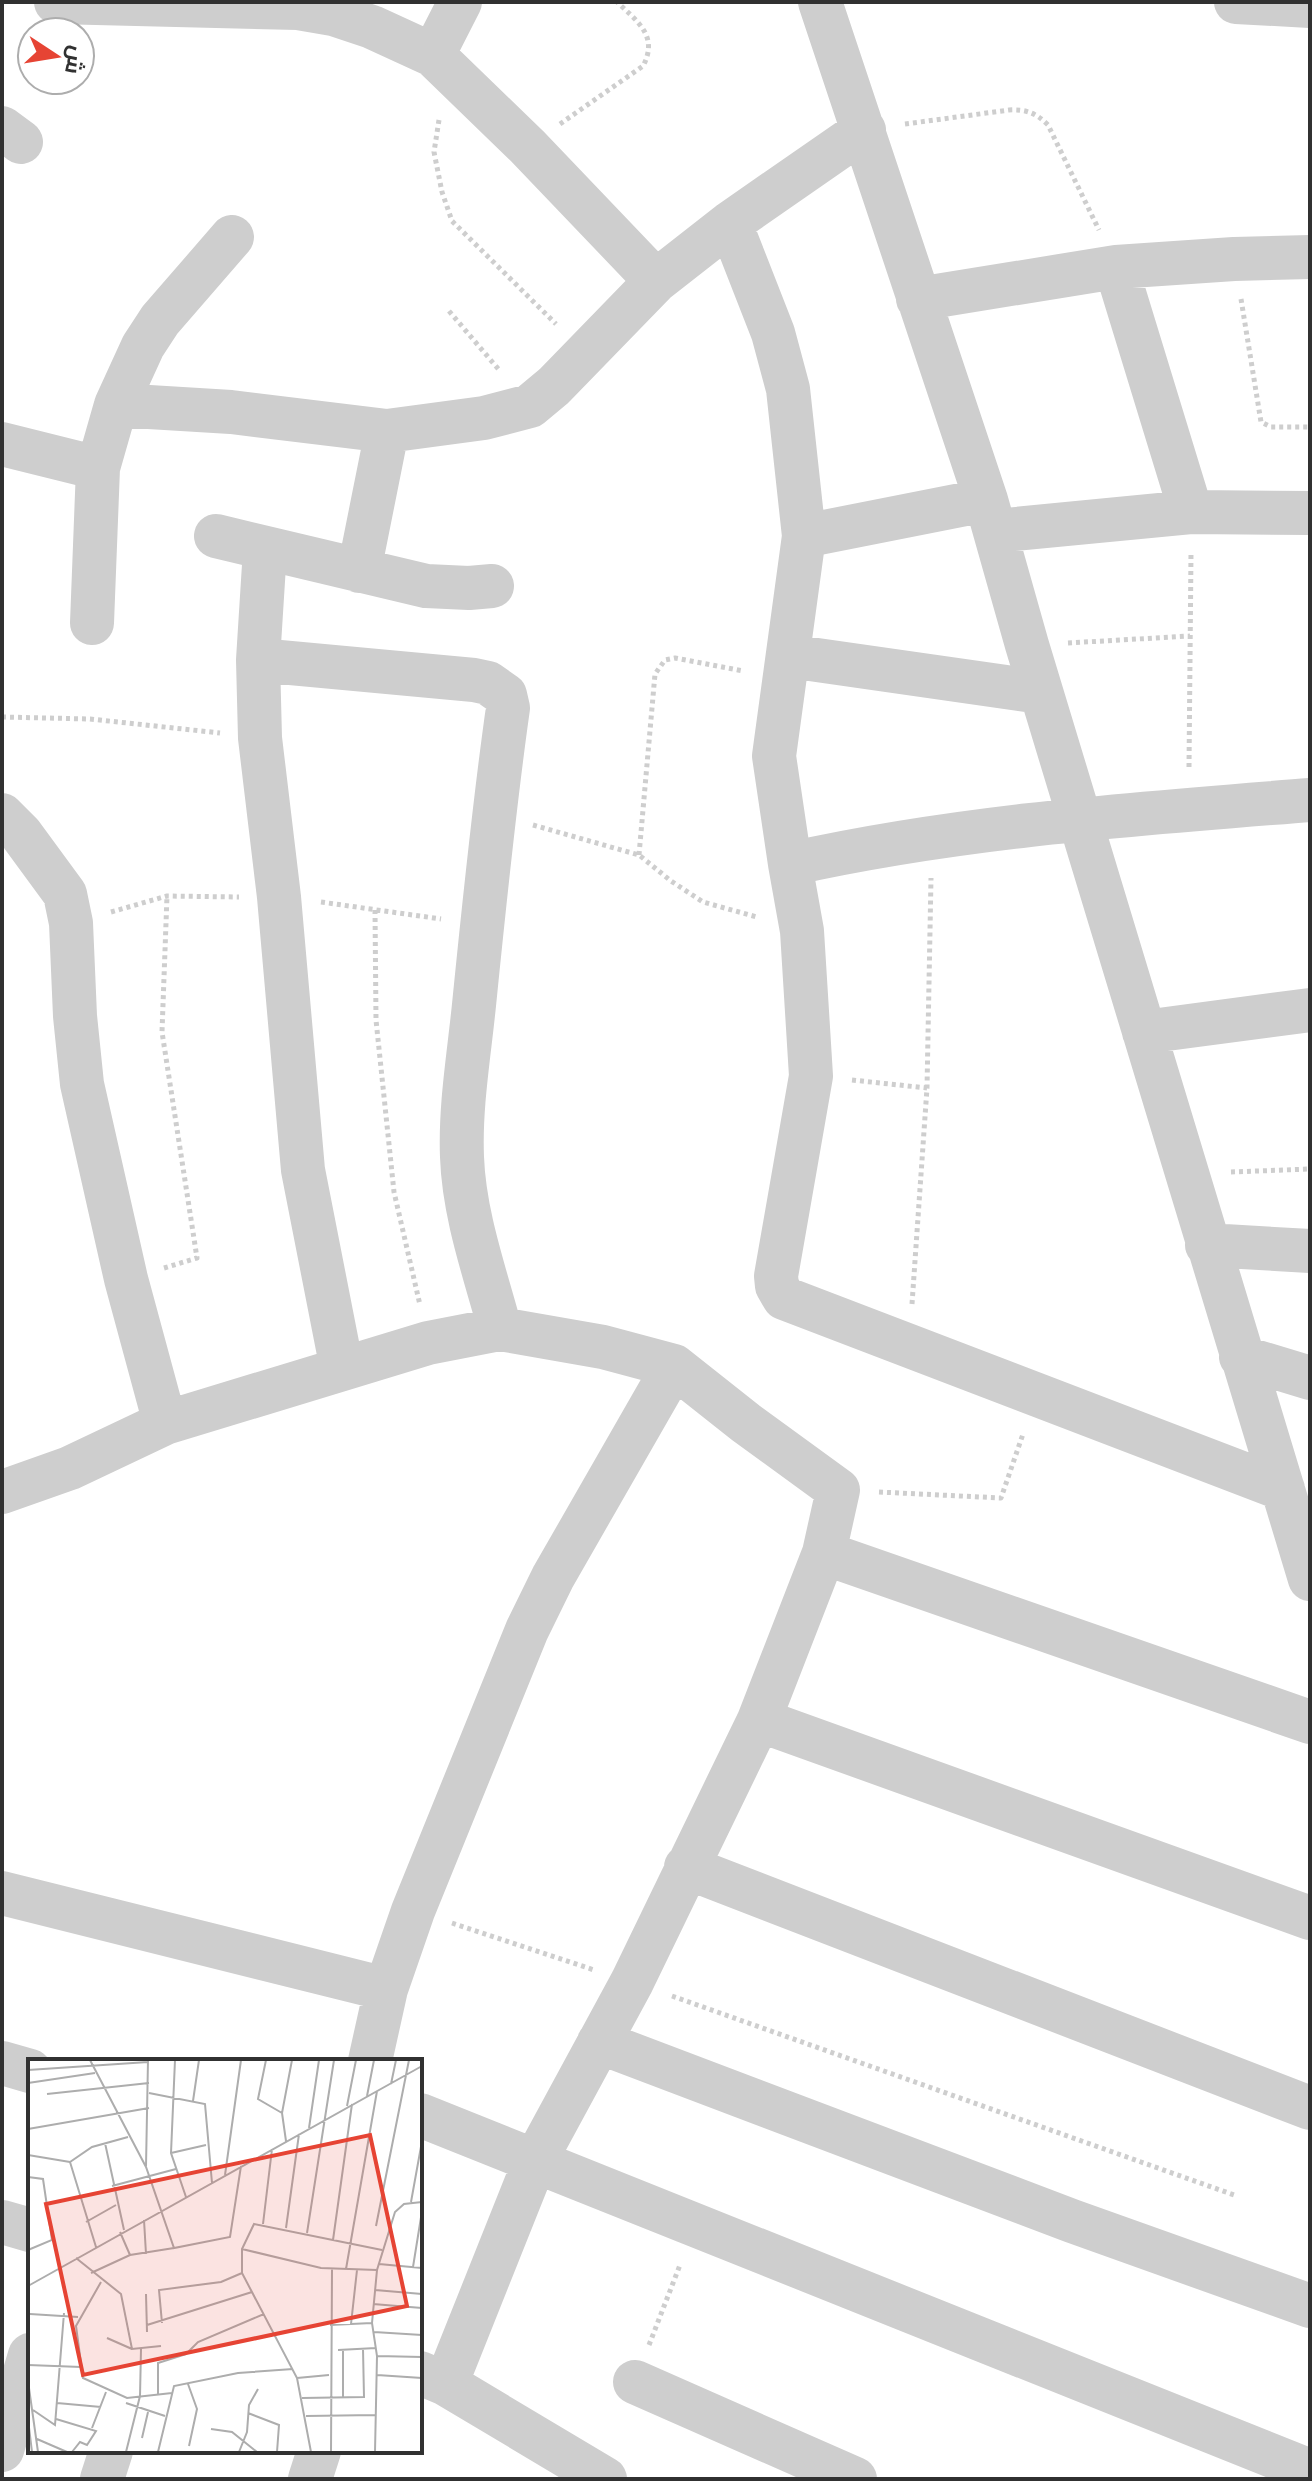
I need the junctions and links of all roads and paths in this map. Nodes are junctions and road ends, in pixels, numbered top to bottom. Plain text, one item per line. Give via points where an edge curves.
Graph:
1 (57, 2) edge
2 (460, 2) edge
3 (617, 2) edge
4 (820, 2) edge
5 (1236, 2) edge
6 (1310, 6) edge
7 (433, 55) junction
8 (864, 130) junction
9 (527, 146) junction
10 (730, 223) junction
11 (232, 237) dead end
12 (1310, 257) edge
13 (1234, 259) junction
14 (1116, 267) junction
15 (656, 281) junction
16 (918, 299) junction
17 (449, 311) dead end
18 (585, 353) junction
19 (116, 405) junction
20 (530, 406) junction
21 (1310, 427) edge
22 (387, 431) junction
23 (2, 444) edge
24 (98, 468) junction
25 (1191, 512) junction
26 (1310, 513) edge
27 (990, 515) junction
28 (216, 536) dead end
29 (804, 536) junction
30 (265, 549) junction
31 (359, 571) junction
32 (492, 586) dead end
33 (92, 623) dead end
34 (1190, 636) junction
35 (1027, 645) junction
36 (258, 660) junction
37 (788, 668) junction
38 (1041, 692) junction
39 (2, 717) edge
40 (260, 738) junction
41 (1310, 800) edge
42 (1188, 810) junction
43 (493, 814) junction
44 (2, 815) edge
45 (1080, 820) junction
46 (932, 837) junction
47 (639, 855) junction
48 (790, 864) junction
49 (167, 896) junction
50 (279, 897) junction
51 (375, 910) junction
52 (71, 923) junction
53 (482, 924) junction
54 (802, 931) junction
55 (1310, 1010) edge
56 (1144, 1032) junction
57 (811, 1076) junction
58 (927, 1088) junction
59 (1310, 1169) edge
60 (1186, 1174) junction
61 (1207, 1245) junction
62 (1310, 1251) edge
63 (126, 1279) junction
64 (500, 1329) junction
65 (428, 1343) junction
66 (909, 1345) junction
67 (1241, 1357) junction
68 (674, 1366) junction
69 (342, 1369) junction
70 (1310, 1378) edge
71 (1036, 1396) junction
72 (165, 1423) junction
73 (1283, 1489) junction
74 (838, 1490) junction
75 (2, 1492) edge
76 (824, 1553) junction
77 (1310, 1579) edge
78 (759, 1720) junction
79 (1310, 1722) edge
80 (686, 1867) junction
81 (2, 1893) edge
82 (413, 1911) junction
83 (1310, 1918) edge
84 (632, 1982) junction
85 (386, 1989) junction
86 (599, 2042) junction
87 (370, 2059) edge
88 (2, 2063) edge
89 (28, 2070) edge
90 (1310, 2108) edge
91 (422, 2116) edge
92 (535, 2161) junction
93 (1237, 2196) dead end
94 (2, 2222) edge
95 (694, 2226) junction
96 (28, 2229) edge
97 (1310, 2306) edge
98 (28, 2362) edge
99 (433, 2378) edge
100 (635, 2382) joint
101 (2, 2450) edge
102 (110, 2453) edge
103 (318, 2453) edge
104 (1310, 2471) edge
105 (102, 2479) edge
106 (310, 2479) edge
107 (605, 2479) edge
108 (855, 2479) edge

1 - 7 street via 298,8 372,27
2 - 7 street
3 - 9 path via 643,26 649,43 643,66
4 - 8 street
5 - 6 street
7 - 9 street
7 - 18 path via 440,111 434,152 452,221
8 - 10 street
8 - 14 path via 1009,110 1036,114 1048,125
8 - 16 street
9 - 15 street
10 - 15 street
10 - 29 street via 773,333 788,389
11 - 19 street via 160,320
12 - 13 street
13 - 14 street
13 - 21 path via 1261,422
14 - 16 street
14 - 25 street
15 - 18 street
16 - 27 street
17 - 20 path
18 - 20 street
19 - 22 street via 231,412
19 - 24 street
20 - 22 street
22 - 31 street
23 - 24 street
24 - 33 street
25 - 26 street
25 - 27 street
25 - 34 path
27 - 29 street
27 - 35 street
28 - 30 street
29 - 37 street
30 - 31 street
30 - 36 street
31 - 32 street via 426,586
34 - 35 path
34 - 42 path
35 - 38 street
36 - 40 street
36 - 43 street via 437,675 488,683 500,690 508,708
37 - 38 street
37 - 47 path via 665,660 655,674
37 - 48 street via 774,756
38 - 45 street
39 - 40 path via 90,719
40 - 50 street
41 - 42 street
42 - 45 street
43 - 47 path
43 - 53 street
44 - 52 street via 55,877
45 - 46 street
45 - 56 street
46 - 48 street
46 - 58 path
47 - 54 path via 703,902
48 - 54 street
49 - 50 path
49 - 52 path
49 - 63 path via 162,1032 197,1258
50 - 51 path
50 - 69 street via 303,1170
51 - 53 path
51 - 65 path via 376,1020 394,1192
52 - 63 street via 82,1084
53 - 64 street via 462,1157 467,1205
54 - 57 street
55 - 56 street
56 - 60 street
57 - 58 path
57 - 66 street via 777,1286 784,1298
58 - 66 path
59 - 60 path
60 - 61 street
61 - 62 street
61 - 67 street
63 - 72 street
64 - 65 street
64 - 68 street
65 - 69 street
66 - 71 street
67 - 70 street
67 - 73 street
68 - 74 street
68 - 82 street via 527,1630
69 - 72 street
71 - 73 street
71 - 74 path via 1001,1498
72 - 75 street via 70,1468
73 - 77 street
74 - 76 street
76 - 78 street
76 - 79 street
78 - 80 street
78 - 83 street
80 - 84 street
80 - 90 street
81 - 85 street
82 - 84 path
82 - 85 street
84 - 86 street
84 - 93 path
85 - 87 street
86 - 92 street
86 - 97 street
88 - 89 street
91 - 92 street
92 - 95 street
92 - 99 street
94 - 96 street
95 - 100 path
95 - 104 street
98 - 101 street
99 - 107 street
100 - 108 street
102 - 105 street
103 - 106 street

